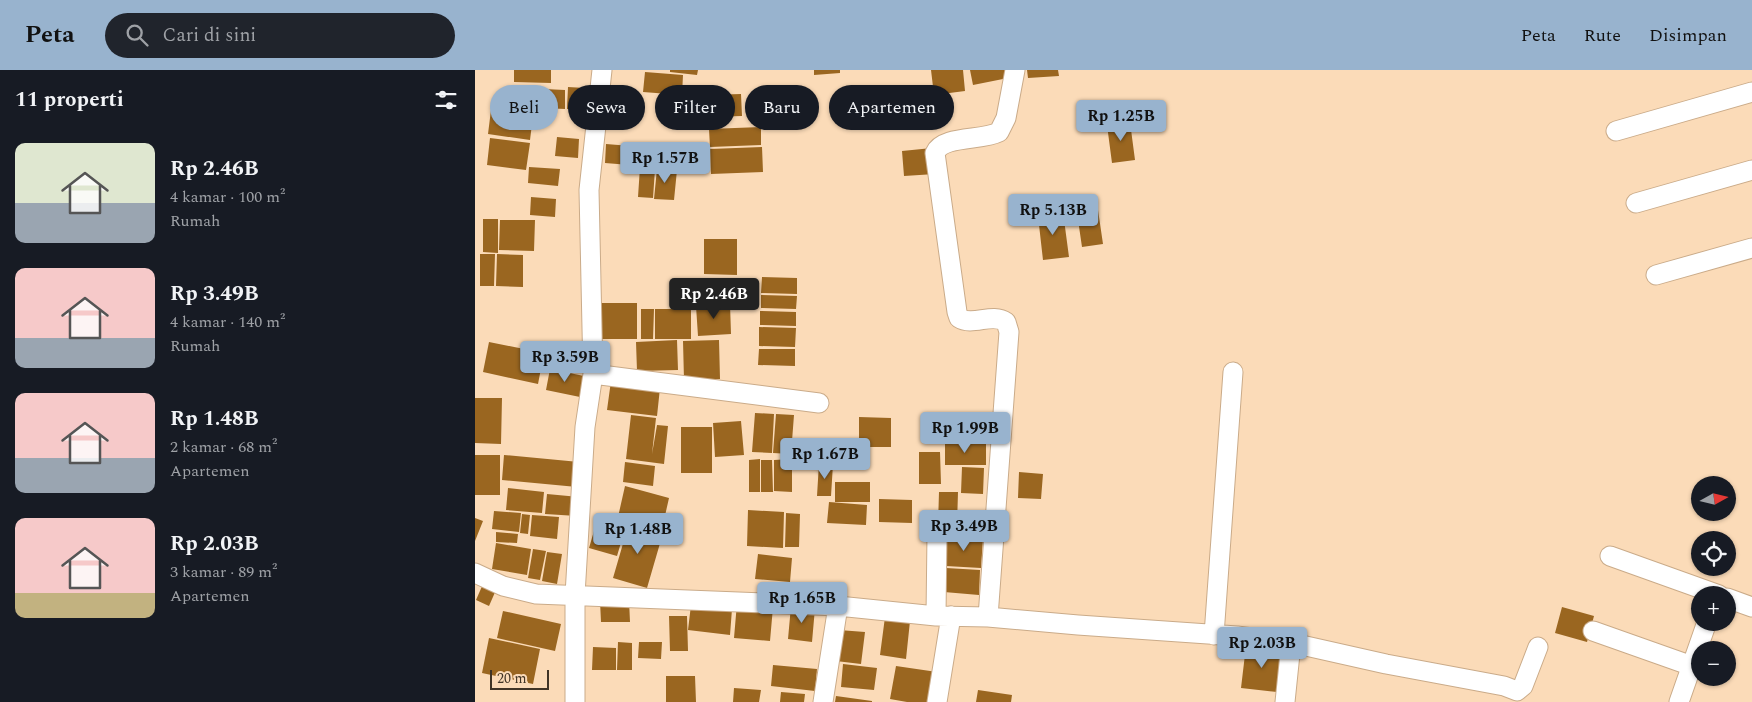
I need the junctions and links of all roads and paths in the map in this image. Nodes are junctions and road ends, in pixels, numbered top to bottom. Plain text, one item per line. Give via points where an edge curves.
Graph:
1 (602, 70) edge
2 (1015, 70) edge
3 (1752, 92) edge
4 (1616, 131) dead end
5 (1752, 170) edge
6 (1636, 203) dead end
7 (1752, 248) edge
8 (1657, 276) dead end
9 (1233, 372) dead end
10 (593, 374) junction
11 (819, 403) dead end
12 (937, 534) dead end
13 (1610, 556) dead end
14 (475, 574) edge
15 (1692, 586) edge
16 (575, 595) junction
17 (1736, 602) edge
18 (838, 606) junction
19 (1752, 607) edge
20 (943, 616) junction
21 (988, 617) junction
22 (1593, 630) dead end
23 (1214, 635) junction
24 (1291, 644) junction
25 (1538, 647) dead end
26 (1691, 666) edge
27 (1691, 669) edge
28 (1517, 696) edge
29 (575, 702) edge
30 (823, 702) edge
31 (937, 702) edge
32 (1285, 702) edge
33 (1679, 702) edge

1 - 10 street via 589,190
2 - 21 street via 1006,118 999,132 947,142 937,147 935,153 959,318 969,321 998,318 1005,322 1009,332
3 - 4 street
5 - 6 street
7 - 8 street
9 - 23 street
10 - 11 street
10 - 16 street via 585,427
12 - 20 street
13 - 15 street
14 - 16 street via 503,586 536,594
16 - 18 street
16 - 29 street
17 - 19 street
18 - 20 street
18 - 30 street
20 - 21 street
20 - 31 street
21 - 23 street
22 - 26 street
23 - 24 street
24 - 28 street via 1504,686
24 - 32 street
25 - 28 street
27 - 33 street

